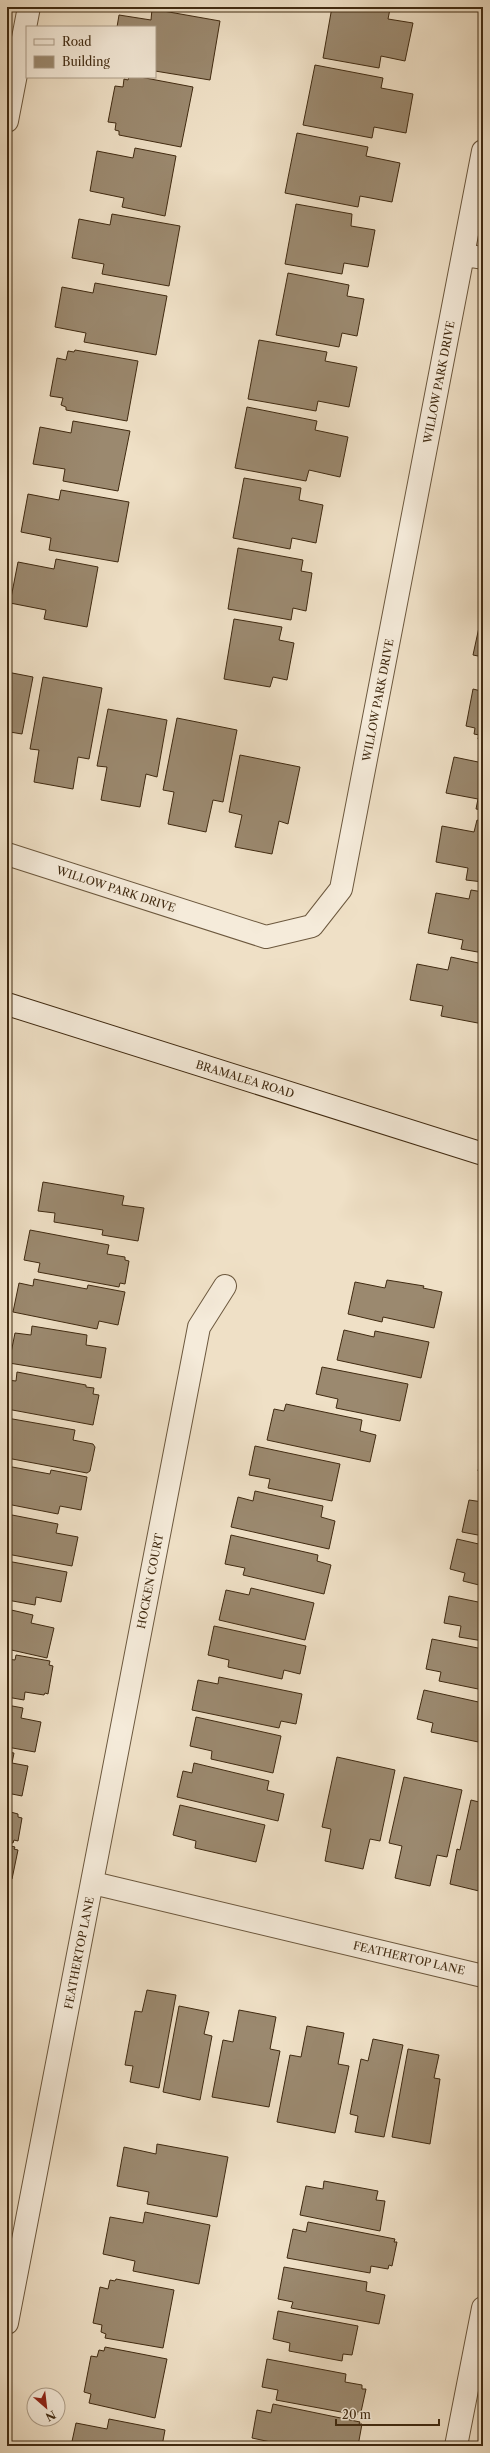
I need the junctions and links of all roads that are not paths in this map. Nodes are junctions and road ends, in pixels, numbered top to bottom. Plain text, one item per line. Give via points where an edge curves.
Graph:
1 (29, 7) edge
2 (7, 121) edge
3 (483, 152) edge
4 (473, 257) edge
5 (7, 854) edge
6 (7, 1004) edge
7 (483, 1154) edge
8 (225, 1286) dead end
9 (93, 1883) junction
10 (483, 1976) edge
11 (483, 2308) edge
12 (7, 2323) edge
13 (456, 2446) edge

1 - 2 street
3 - 4 street, WILLOW PARK DRIVE
4 - 5 street, WILLOW PARK DRIVE via 341,889 312,926 266,937
6 - 7 street, BRAMALEA ROAD
8 - 9 street, HOCKEN COURT via 199,1327
9 - 10 street, FEATHERTOP LANE
9 - 12 street, FEATHERTOP LANE
11 - 13 street

